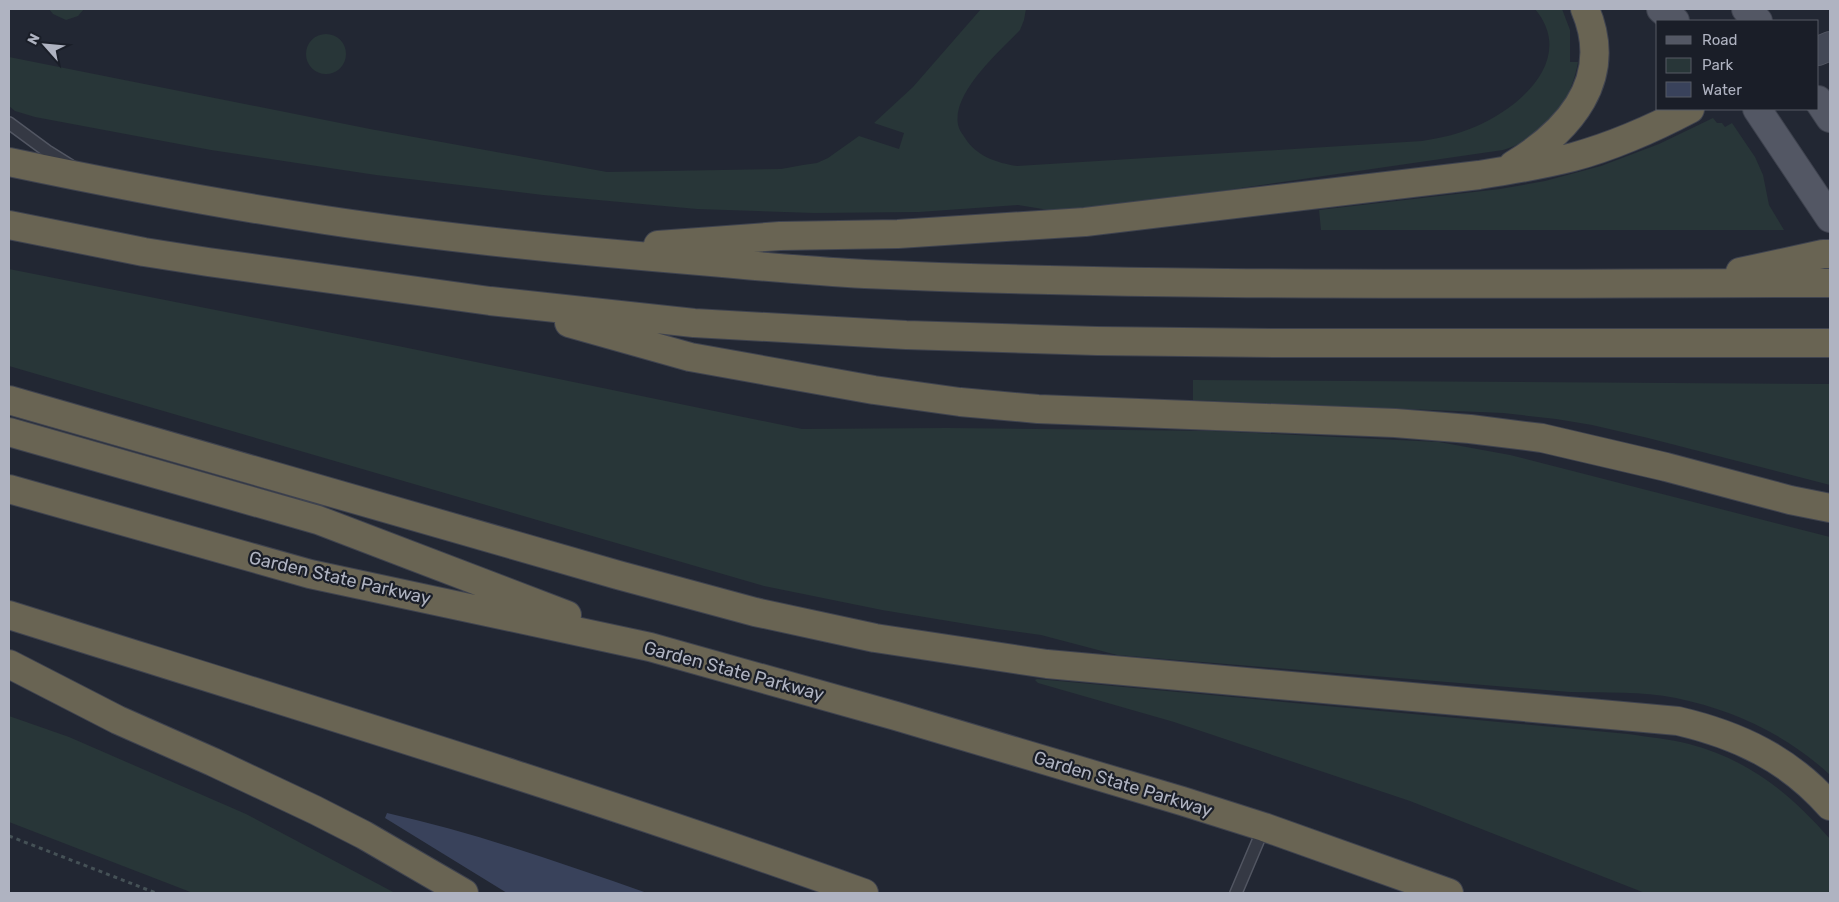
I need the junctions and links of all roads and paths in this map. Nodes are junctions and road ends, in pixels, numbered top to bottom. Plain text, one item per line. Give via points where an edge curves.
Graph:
1 (1585, 9) edge
2 (1661, 9) edge
3 (1746, 9) edge
4 (1674, 20) edge
5 (1757, 20) edge
6 (1819, 102) edge
7 (1688, 110) edge
8 (1758, 110) edge
9 (1830, 118) edge
10 (9, 123) edge
11 (9, 162) edge
12 (1502, 172) junction
13 (97, 180) junction
14 (1830, 218) edge
15 (9, 225) edge
16 (572, 251) junction
17 (1830, 254) edge
18 (1830, 283) edge
19 (1684, 284) junction
20 (490, 301) junction
21 (1830, 343) edge
22 (9, 400) edge
23 (9, 432) edge
24 (9, 489) edge
25 (1790, 500) junction
26 (1830, 508) edge
27 (1830, 519) edge
28 (9, 615) edge
29 (650, 647) junction
30 (9, 664) edge
31 (1830, 806) edge
32 (1264, 827) junction
33 (9, 836) edge
34 (156, 893) edge
35 (464, 893) edge
36 (864, 893) edge
37 (1236, 893) edge
38 (1449, 893) edge

1 - 12 highway via 1595,42 1592,72 1580,104 1559,132
2 - 4 main road
3 - 5 main road
6 - 9 main road
7 - 12 highway via 1575,156
8 - 14 main road
10 - 13 lane via 47,151
11 - 13 highway
12 - 16 highway via 1085,222 916,233 780,236
13 - 16 highway via 326,220
15 - 20 highway via 144,252
16 - 19 highway via 864,274 1046,280 1237,284
17 - 19 highway
18 - 19 highway
20 - 21 highway via 694,323 1000,339 1281,343
20 - 25 highway via 690,357 918,398 1038,409 1470,429 1577,445
22 - 31 highway via 618,575 754,612 875,638 1056,665 1678,721 1728,735 1776,759 1818,792
23 - 29 highway via 318,520
24 - 29 highway, Garden State Parkway via 310,574
25 - 26 highway
25 - 27 highway
28 - 36 highway via 507,772
29 - 32 highway, Garden State Parkway via 980,740
30 - 35 highway via 118,720 324,814
32 - 37 lane
32 - 38 highway, Garden State Parkway
33 - 34 path

